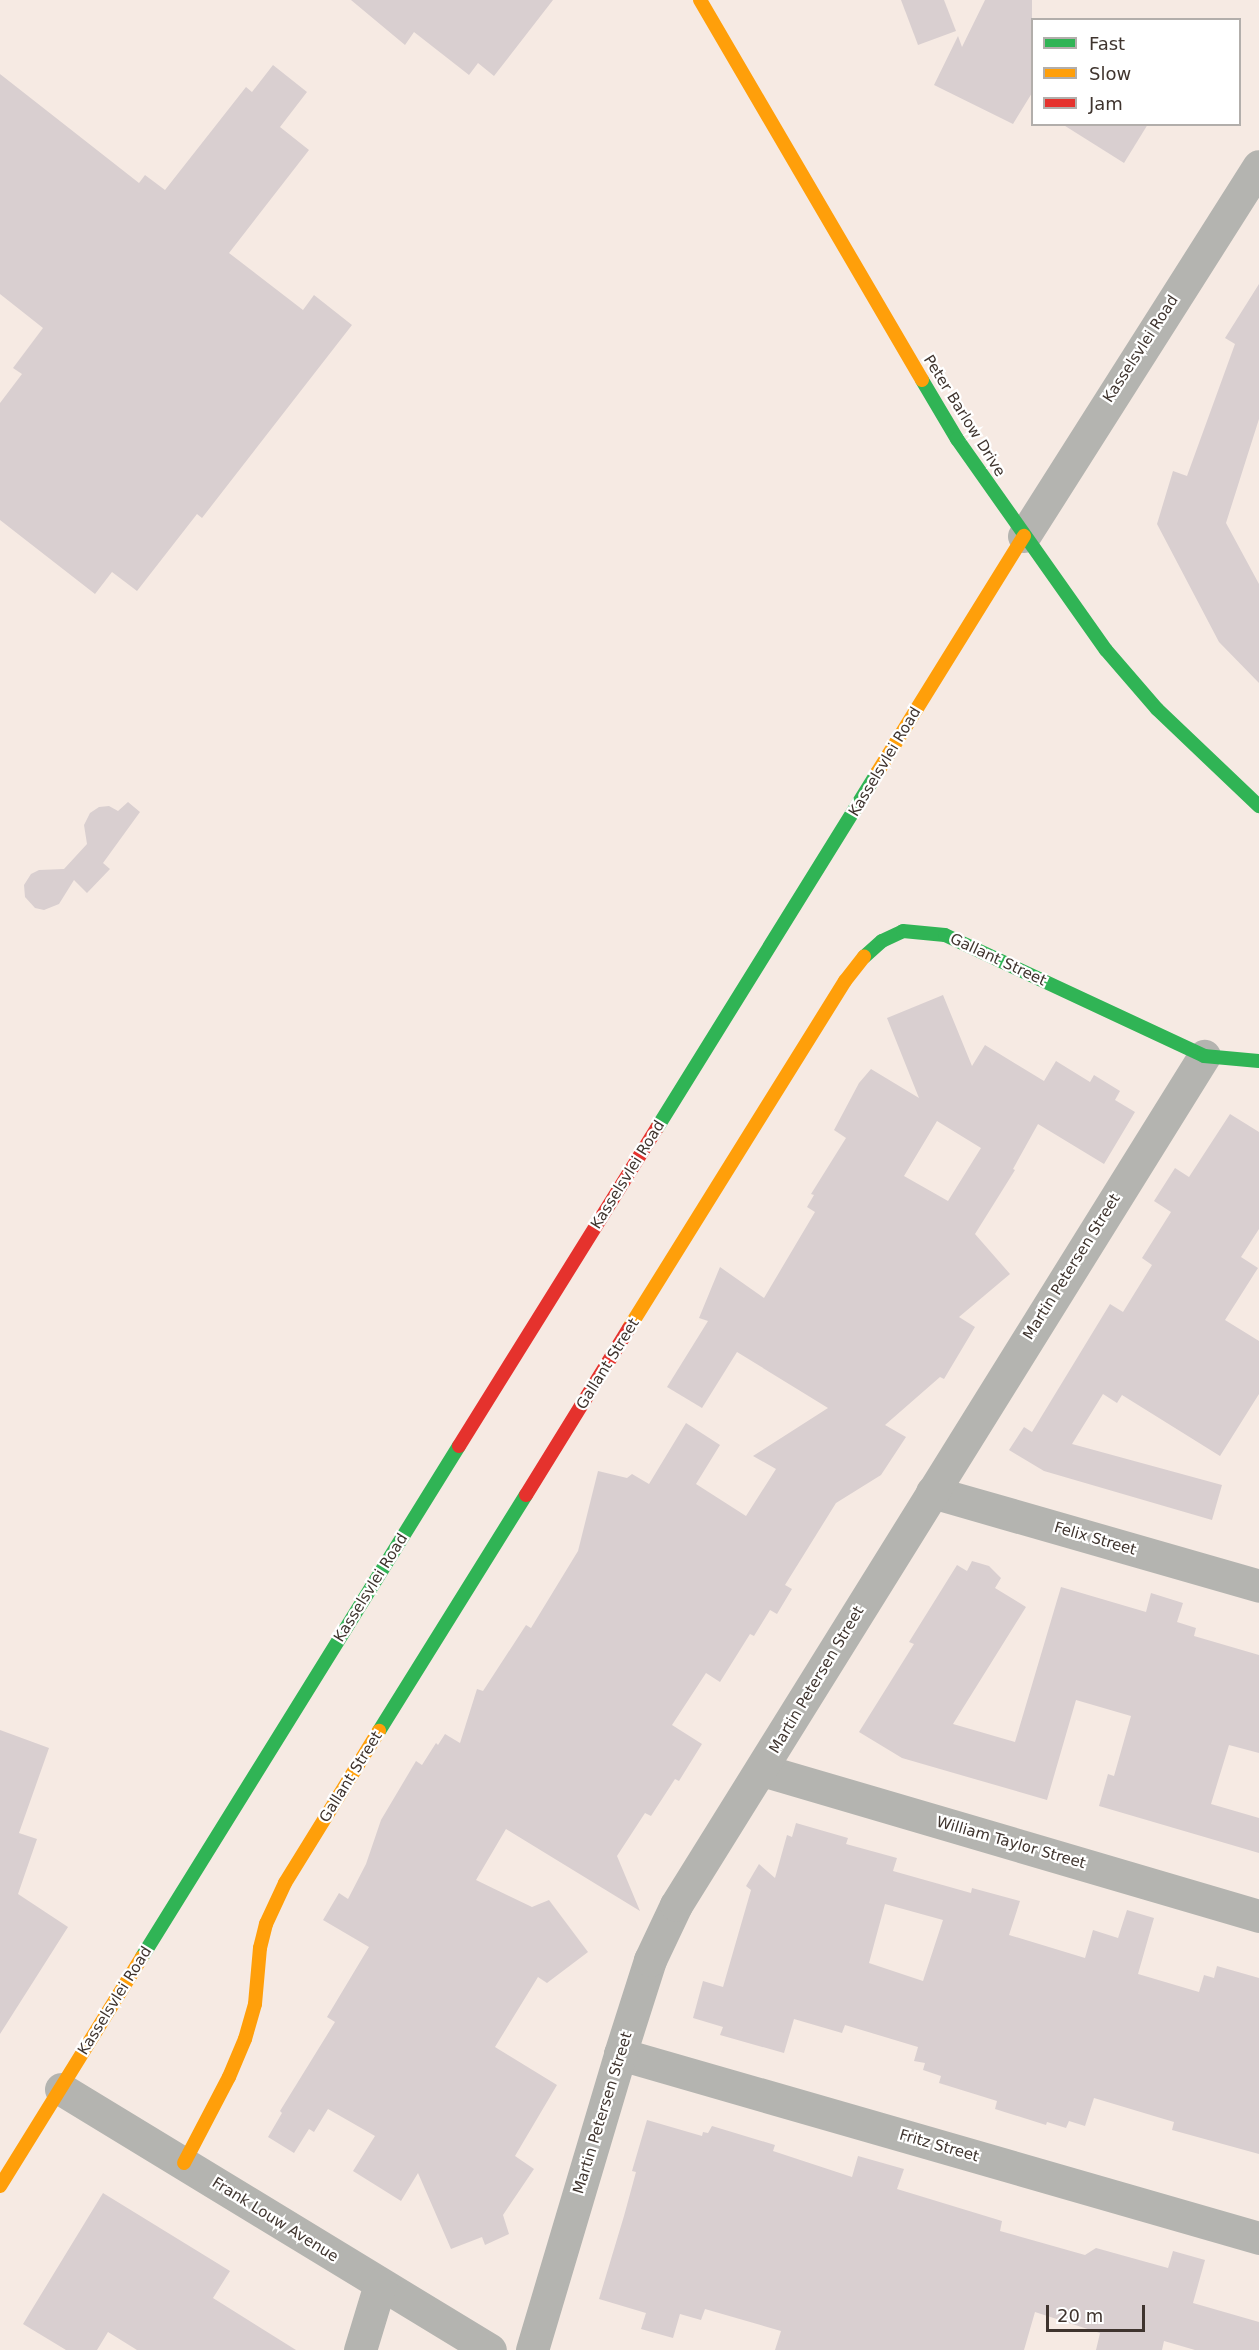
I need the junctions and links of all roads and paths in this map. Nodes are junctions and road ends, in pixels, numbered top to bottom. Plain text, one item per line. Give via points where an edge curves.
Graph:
1 (700, 0) edge
2 (1259, 166) edge
3 (1024, 536) junction
4 (1259, 806) edge
5 (1204, 1056) junction
6 (1259, 1061) edge
7 (932, 1492) junction
8 (1255, 1578) edge
9 (762, 1770) junction
10 (1259, 1916) edge
11 (620, 2054) junction
12 (61, 2089) junction
13 (184, 2163) junction
14 (0, 2186) edge
15 (1259, 2238) edge
16 (380, 2284) junction
17 (360, 2350) edge
18 (490, 2350) edge
19 (532, 2350) edge

1 - 3 street, Peter Barlow Drive via 957,439
2 - 3 street, Kasselsvlei Road
3 - 4 street, Peter Barlow Drive via 1106,650 1157,709
3 - 12 street, Kasselsvlei Road
5 - 6 street, Gallant Street
5 - 7 street, Martin Petersen Street
5 - 13 street, Gallant Street via 945,935 903,931 867,953 845,981 285,1883 266,1924 255,2004 245,2039
7 - 8 street, Felix Street
7 - 9 street, Martin Petersen Street
9 - 10 street, William Taylor Street
9 - 11 street, Martin Petersen Street via 676,1905 650,1960
11 - 15 street, Fritz Street
11 - 19 street, Martin Petersen Street
12 - 13 street, Frank Louw Avenue
12 - 14 street, Kasselsvlei Road
13 - 16 street, Frank Louw Avenue
16 - 17 street
16 - 18 street, Frank Louw Avenue

